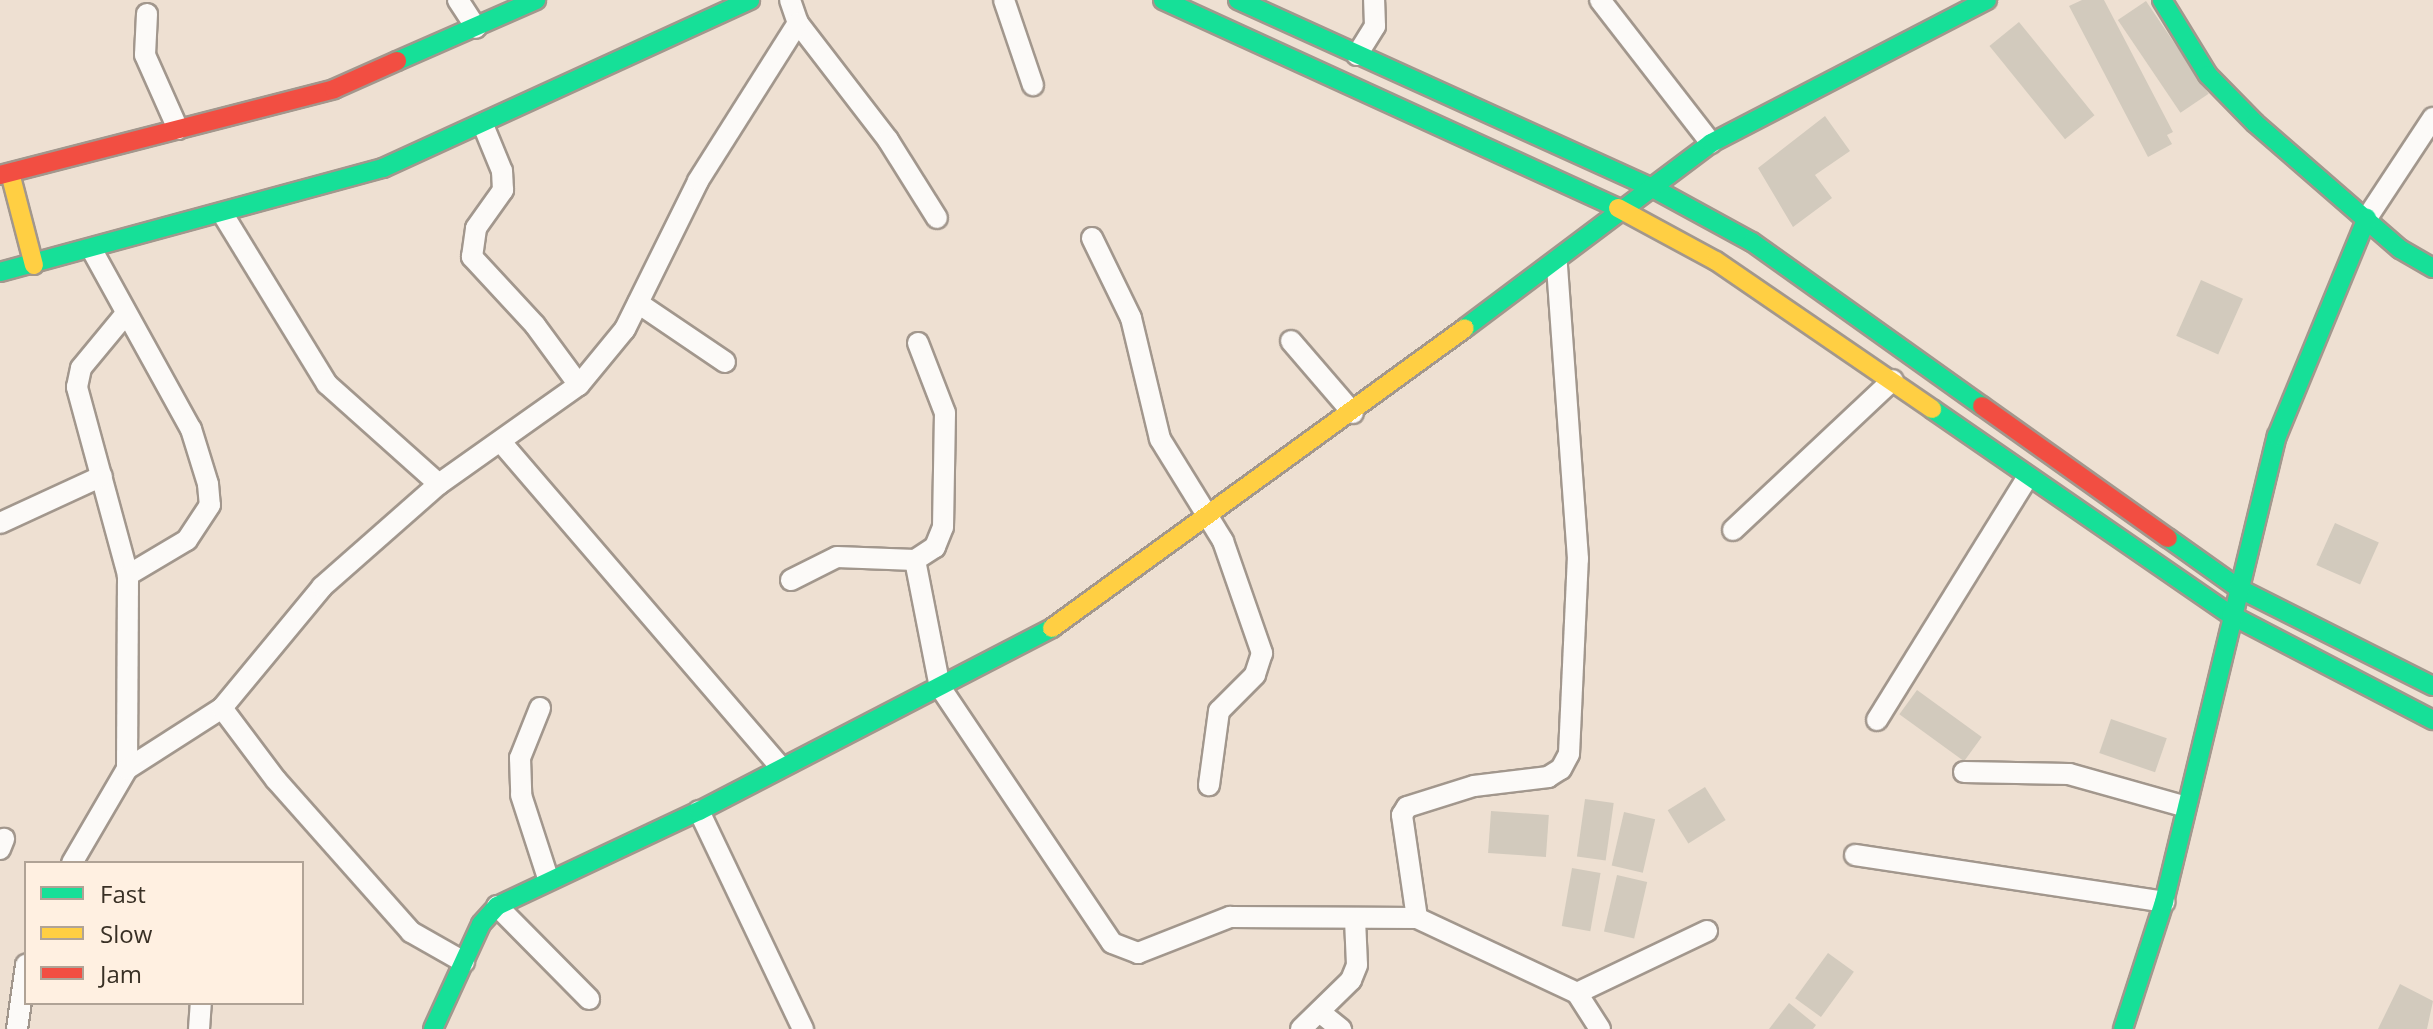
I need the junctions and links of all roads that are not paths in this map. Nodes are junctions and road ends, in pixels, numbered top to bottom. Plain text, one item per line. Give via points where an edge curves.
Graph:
1 (458, 0) edge
2 (536, 0) edge
3 (750, 0) edge
4 (790, 0) edge
5 (1004, 0) edge
6 (1163, 0) edge
7 (1238, 0) edge
8 (1374, 0) edge
9 (1600, 0) edge
10 (1987, 0) edge
11 (2162, 0) edge
12 (147, 14) dead end
13 (798, 23) junction
14 (476, 28) junction
15 (1357, 55) junction
16 (1033, 85) dead end
17 (2433, 118) edge
18 (483, 125) junction
19 (178, 129) junction
20 (1711, 143) junction
21 (5, 174) edge
22 (1651, 187) junction
23 (1620, 209) junction
24 (224, 216) junction
25 (937, 218) dead end
26 (2367, 218) junction
27 (1092, 238) dead end
28 (92, 250) junction
29 (1557, 263) junction
30 (34, 265) junction
31 (2433, 268) edge
32 (0, 272) edge
33 (638, 303) junction
34 (124, 316) junction
35 (1291, 341) dead end
36 (918, 343) dead end
37 (725, 362) dead end
38 (1893, 380) junction
39 (579, 385) junction
40 (1353, 413) junction
41 (501, 442) junction
42 (102, 476) junction
43 (2027, 478) junction
44 (439, 484) junction
45 (1206, 522) junction
46 (0, 523) edge
47 (1733, 530) dead end
48 (915, 560) junction
49 (128, 575) junction
50 (791, 580) dead end
51 (2238, 588) junction
52 (2231, 615) junction
53 (2433, 686) edge
54 (940, 687) junction
55 (222, 708) junction
56 (540, 708) dead end
57 (1877, 720) dead end
58 (2433, 720) edge
59 (779, 765) junction
60 (127, 769) junction
61 (1964, 772) dead end
62 (1209, 785) dead end
63 (2183, 806) junction
64 (699, 811) junction
65 (1855, 855) dead end
66 (73, 861) edge
67 (548, 878) junction
68 (2164, 902) junction
69 (497, 906) junction
70 (1417, 918) junction
71 (1355, 920) junction
72 (1707, 931) dead end
73 (464, 962) junction
74 (24, 979) edge
75 (1577, 993) junction
76 (589, 999) dead end
77 (201, 1005) edge
78 (1321, 1013) junction
79 (17, 1029) edge
80 (199, 1029) edge
81 (433, 1029) edge
82 (803, 1029) edge
83 (1301, 1029) edge
84 (1341, 1029) edge
85 (1600, 1029) edge
86 (2123, 1029) edge

1 - 14 street
2 - 14 main road
3 - 18 main road
4 - 13 street
5 - 16 street
6 - 23 main road
7 - 15 main road
8 - 15 street via 1375,26
9 - 20 street
10 - 20 main road
11 - 26 main road via 2208,75
12 - 19 street via 145,55
13 - 25 street via 888,140
13 - 33 street via 698,181
14 - 19 main road via 334,89
15 - 22 main road
17 - 26 street
18 - 24 main road via 383,168
18 - 39 street via 502,171 503,190 476,228 472,257 535,325
19 - 21 main road
20 - 22 main road
21 - 30 main road
22 - 23 main road
22 - 51 main road via 1752,242 1913,351
23 - 29 main road
23 - 38 main road via 1716,261
24 - 28 main road
24 - 44 street via 311,365
26 - 31 main road
26 - 51 main road via 2277,436
27 - 45 street via 1131,318 1160,439
28 - 30 main road
28 - 34 street
29 - 40 main road
29 - 70 street via 1578,559 1569,754 1548,777 1474,786 1407,807 1402,815
30 - 32 main road
33 - 37 street
33 - 39 street via 609,354
34 - 42 street via 81,368 77,387
34 - 49 street via 191,429 210,505 187,540
35 - 40 street
36 - 48 street via 945,413 946,503 935,547
38 - 43 main road
38 - 47 street
39 - 41 street
40 - 45 main road
41 - 44 street
41 - 59 street
42 - 46 street
42 - 49 street
43 - 52 main road
43 - 57 street
44 - 55 street via 322,587
45 - 54 main road via 1051,629
45 - 62 street via 1236,569 1262,653 1255,675 1219,711
48 - 50 street via 837,557
48 - 54 street
49 - 60 street
51 - 52 main road
51 - 53 main road
52 - 58 main road
52 - 63 main road
54 - 59 main road
54 - 71 street via 1125,953 1230,917
55 - 60 street
55 - 73 street via 276,780 411,932
56 - 67 street via 520,758 521,795
59 - 64 main road
60 - 66 street
61 - 63 street via 2069,774
63 - 68 main road
64 - 67 main road
64 - 82 street
65 - 68 street
67 - 69 main road
68 - 86 main road
69 - 73 main road
69 - 76 street
70 - 71 street
70 - 75 street
71 - 78 street via 1357,965 1337,999
72 - 75 street
73 - 81 main road
74 - 79 street
75 - 85 street
77 - 80 street
78 - 83 street
78 - 84 street

